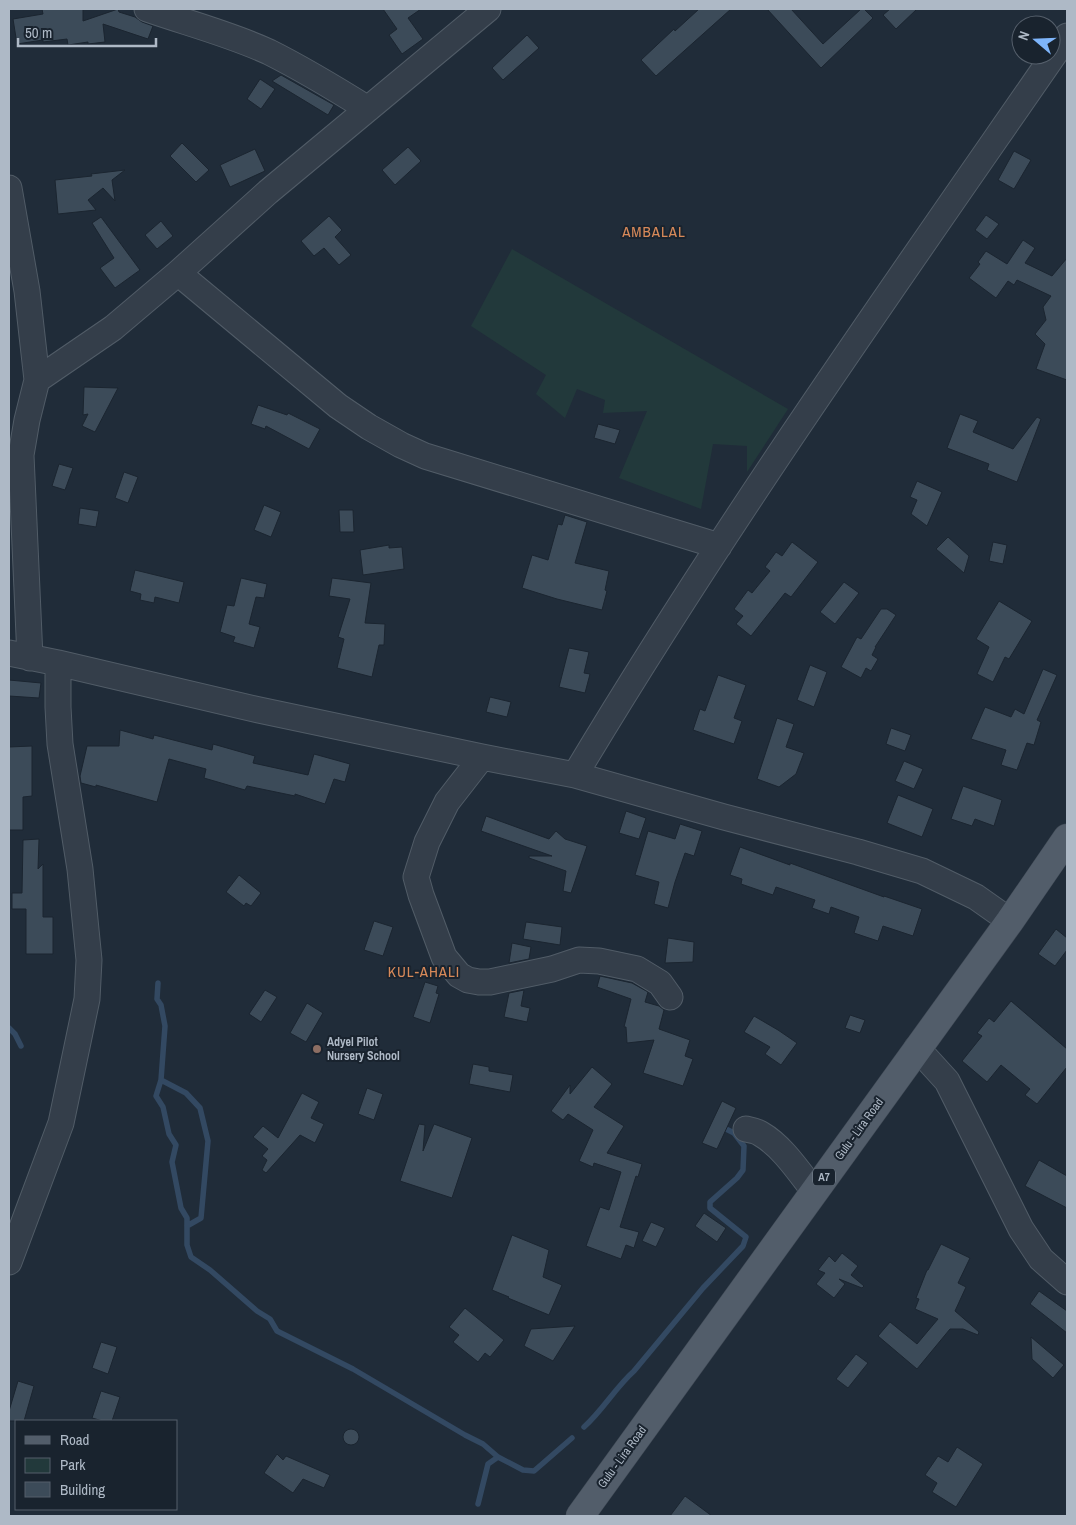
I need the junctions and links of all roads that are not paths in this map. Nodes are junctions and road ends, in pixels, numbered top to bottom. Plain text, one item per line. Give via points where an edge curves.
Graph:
1 (147, 9) edge
2 (488, 9) edge
3 (1067, 36) edge
4 (368, 109) junction
5 (9, 188) edge
6 (178, 273) junction
7 (18, 292) edge
8 (37, 380) junction
9 (720, 546) junction
10 (19, 656) edge
11 (58, 663) junction
12 (482, 757) junction
13 (575, 775) junction
14 (1067, 838) edge
15 (1010, 921) junction
16 (670, 996) dead end
17 (917, 1048) junction
18 (753, 1131) dead end
19 (814, 1191) junction
20 (9, 1262) edge
21 (1067, 1282) edge
22 (580, 1516) edge

1 - 4 street via 269,52
2 - 4 street
3 - 9 street via 914,256
4 - 6 street via 268,192
5 - 7 street
6 - 8 street via 112,328
6 - 9 street via 338,406 401,445 426,456
7 - 8 street
8 - 10 street via 21,456
9 - 13 street
10 - 11 street
11 - 12 street
11 - 20 street via 60,744 80,868 89,960 87,998 61,1124
12 - 13 street
12 - 16 street via 447,802 427,842 416,877 444,957 459,975 479,982 552,969 579,960 599,961 637,969 660,983
13 - 15 street via 922,871 976,897
14 - 15 main road, Gulu - Lira Road / A7
15 - 17 main road, Gulu - Lira Road / A7
17 - 19 main road, Gulu - Lira Road / A7
17 - 21 street via 947,1081 1021,1229 1041,1259
18 - 19 street via 773,1143
19 - 22 main road, Gulu - Lira Road / A7

